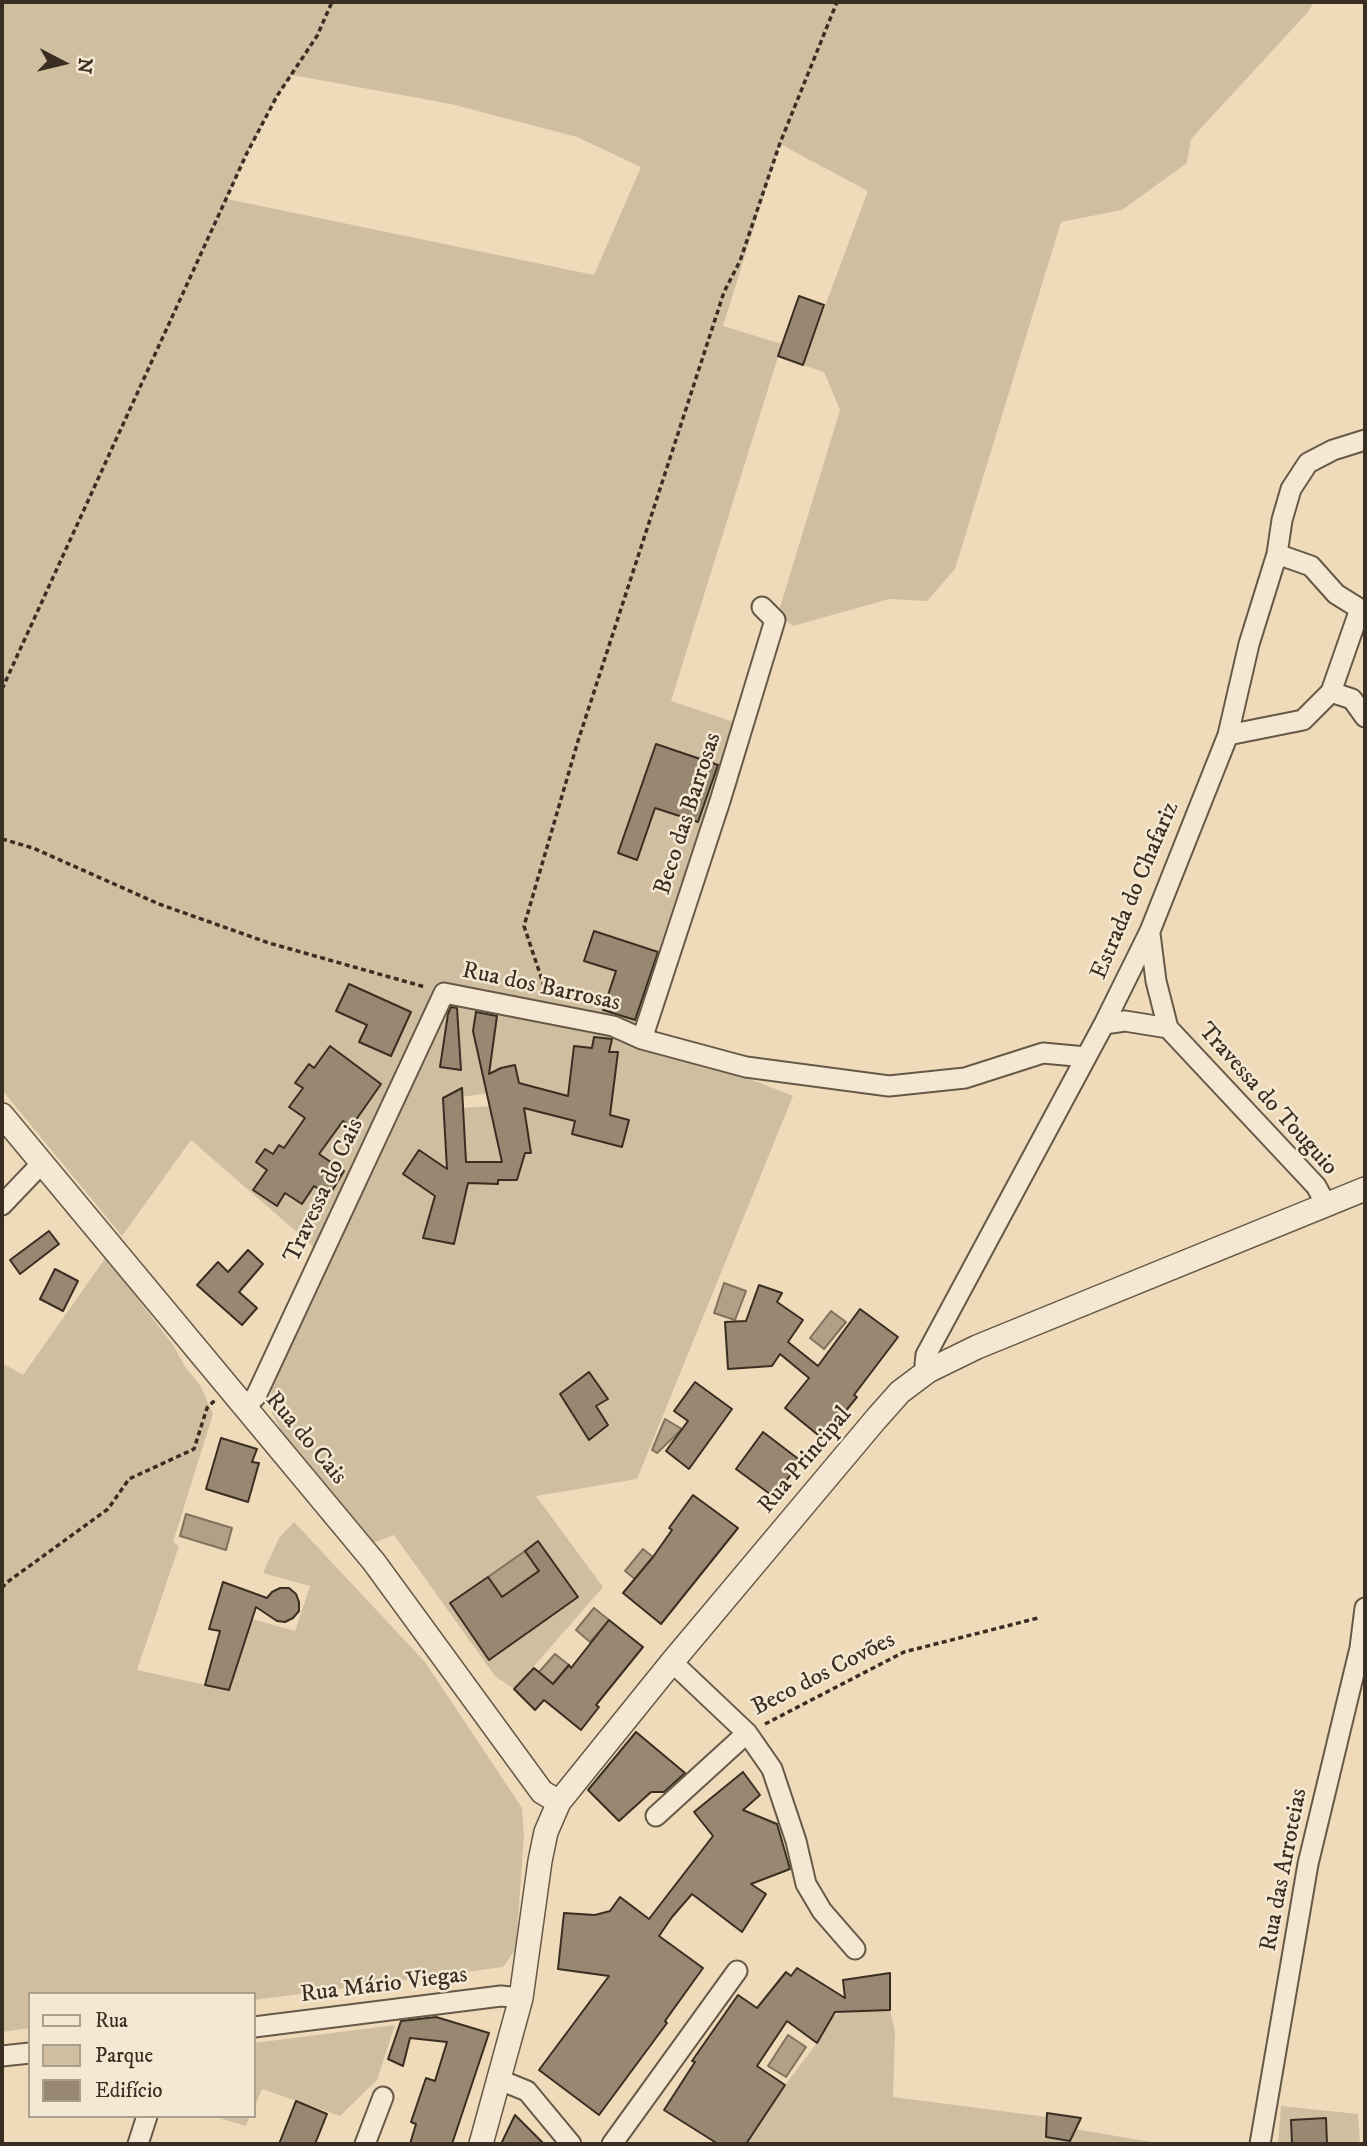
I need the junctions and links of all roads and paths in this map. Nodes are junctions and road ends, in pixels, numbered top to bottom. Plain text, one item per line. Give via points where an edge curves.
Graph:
1 (332, 2) edge
2 (837, 2) edge
3 (1365, 440) edge
4 (1277, 554) junction
5 (762, 607) dead end
6 (2, 689) edge
7 (1331, 692) junction
8 (1365, 717) edge
9 (1228, 734) junction
10 (2, 839) edge
11 (1150, 931) junction
12 (444, 993) junction
13 (553, 1013) junction
14 (1104, 1024) junction
15 (1168, 1028) junction
16 (642, 1039) junction
17 (1086, 1057) junction
18 (2, 1115) edge
19 (41, 1163) junction
20 (1365, 1189) edge
21 (2, 1205) edge
22 (1327, 1206) junction
23 (928, 1371) junction
24 (228, 1388) junction
25 (245, 1407) junction
26 (2, 1588) edge
27 (1365, 1608) edge
28 (1038, 1618) dead end
29 (672, 1662) junction
30 (747, 1733) junction
31 (559, 1802) junction
32 (656, 1816) dead end
33 (855, 1949) dead end
34 (737, 1971) dead end
35 (521, 1998) junction
36 (256, 2027) edge
37 (28, 2053) edge
38 (2, 2056) edge
39 (500, 2080) junction
40 (383, 2097) dead end
41 (146, 2118) edge
42 (138, 2144) edge
43 (365, 2144) edge
44 (481, 2144) edge
45 (571, 2144) edge
46 (612, 2144) edge
47 (1261, 2144) edge

1 - 6 path via 317,36 277,96 247,153
2 - 13 path via 780,144 740,261 724,292 578,741 524,926
3 - 4 street, Estrada do Chafariz via 1308,463 1291,489
4 - 7 street via 1311,566 1336,594 1360,609
4 - 9 street, Estrada do Chafariz
5 - 16 street, Beco das Barrosas via 775,620
7 - 8 street via 1353,699
7 - 9 street via 1303,720
9 - 11 street, Estrada do Chafariz
10 - 12 path, Rua dos Barrosas via 257,939
11 - 14 street, Estrada do Chafariz
11 - 15 street, Travessa do Touguio
12 - 13 street, Rua dos Barrosas
12 - 25 street, Travessa do Cais via 257,1396
13 - 16 street, Rua dos Barrosas via 613,1026
14 - 15 street, Travessa do Touguio via 1125,1021
14 - 17 street, Estrada do Chafariz
15 - 22 street, Travessa do Touguio via 1316,1186
16 - 17 street, Rua dos Barrosas via 746,1067 889,1086 965,1078 1043,1053
17 - 23 street, Estrada do Chafariz via 926,1355
18 - 19 street, Rua do Cais
19 - 21 street
19 - 24 street, Rua do Cais
20 - 22 street, Rua Principal
22 - 23 street, Rua Principal
23 - 29 street, Rua Principal via 900,1392 876,1419
24 - 25 street, Rua do Cais
24 - 26 path via 207,1408 194,1449 129,1479 108,1509
25 - 31 street, Rua do Cais via 374,1562 542,1792
27 - 47 street, Rua das Arroteias via 1360,1648 1308,1864
28 - 30 path, Beco dos Covões via 904,1652
29 - 30 street
29 - 31 street, Rua Principal
30 - 32 street
30 - 33 street via 772,1769 806,1884
31 - 35 street, Rua Principal via 540,1861
34 - 46 street
35 - 36 street, Rua Mário Viegas via 501,1996
35 - 39 street, Rua Principal
37 - 38 street
39 - 44 street, Rua Principal
39 - 45 street via 527,2091
40 - 43 street
41 - 42 street

